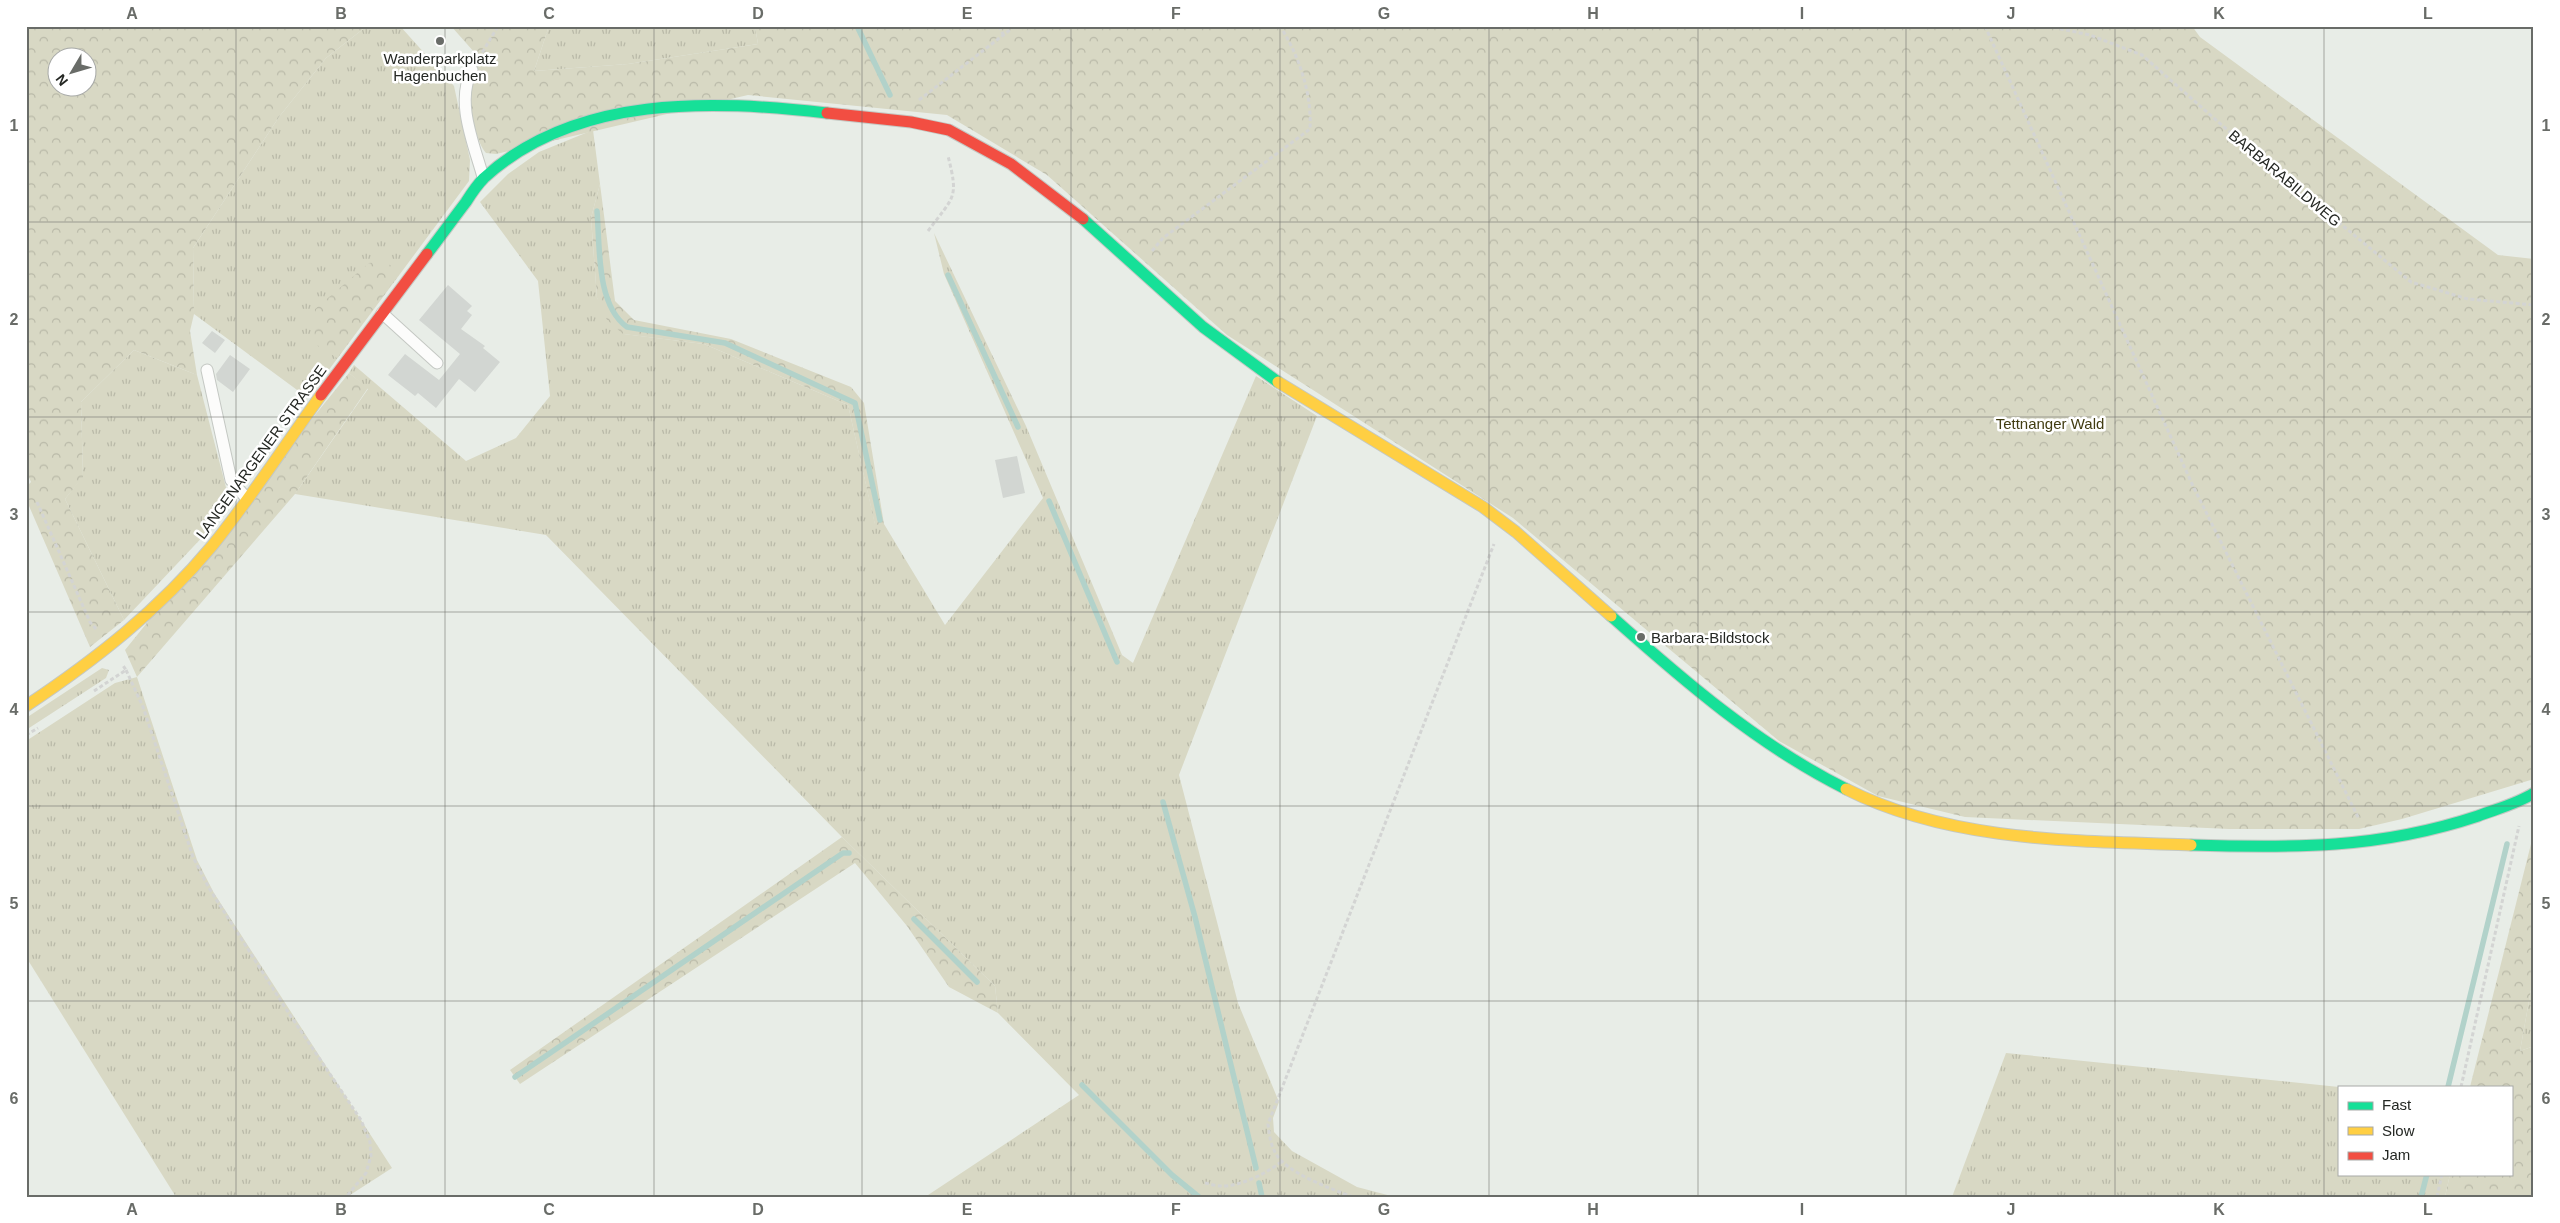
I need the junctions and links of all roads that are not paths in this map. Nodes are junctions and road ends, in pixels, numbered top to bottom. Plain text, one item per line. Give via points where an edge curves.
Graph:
1 (472, 70) road end
2 (484, 179) junction
3 (382, 313) junction
4 (437, 362) dead end
5 (207, 370) dead end
6 (247, 498) junction
7 (26, 706) edge
8 (2530, 796) edge

1 - 2 lane via 464,96
2 - 3 street, LANGENARGENER STRASSE
2 - 8 street, LANGENARGENER STRASSE via 510,158 567,127 603,116 706,104 806,111 949,130 1007,161 1046,188 1204,328 1280,383 1336,420 1447,482 1503,521 1714,704 1757,736 1828,780 1894,810 1962,827 2136,844 2289,847 2370,842 2424,833
3 - 4 lane
3 - 6 street, LANGENARGENER STRASSE
5 - 6 lane via 231,480
6 - 7 street, LANGENARGENER STRASSE via 212,546 144,618 80,670

